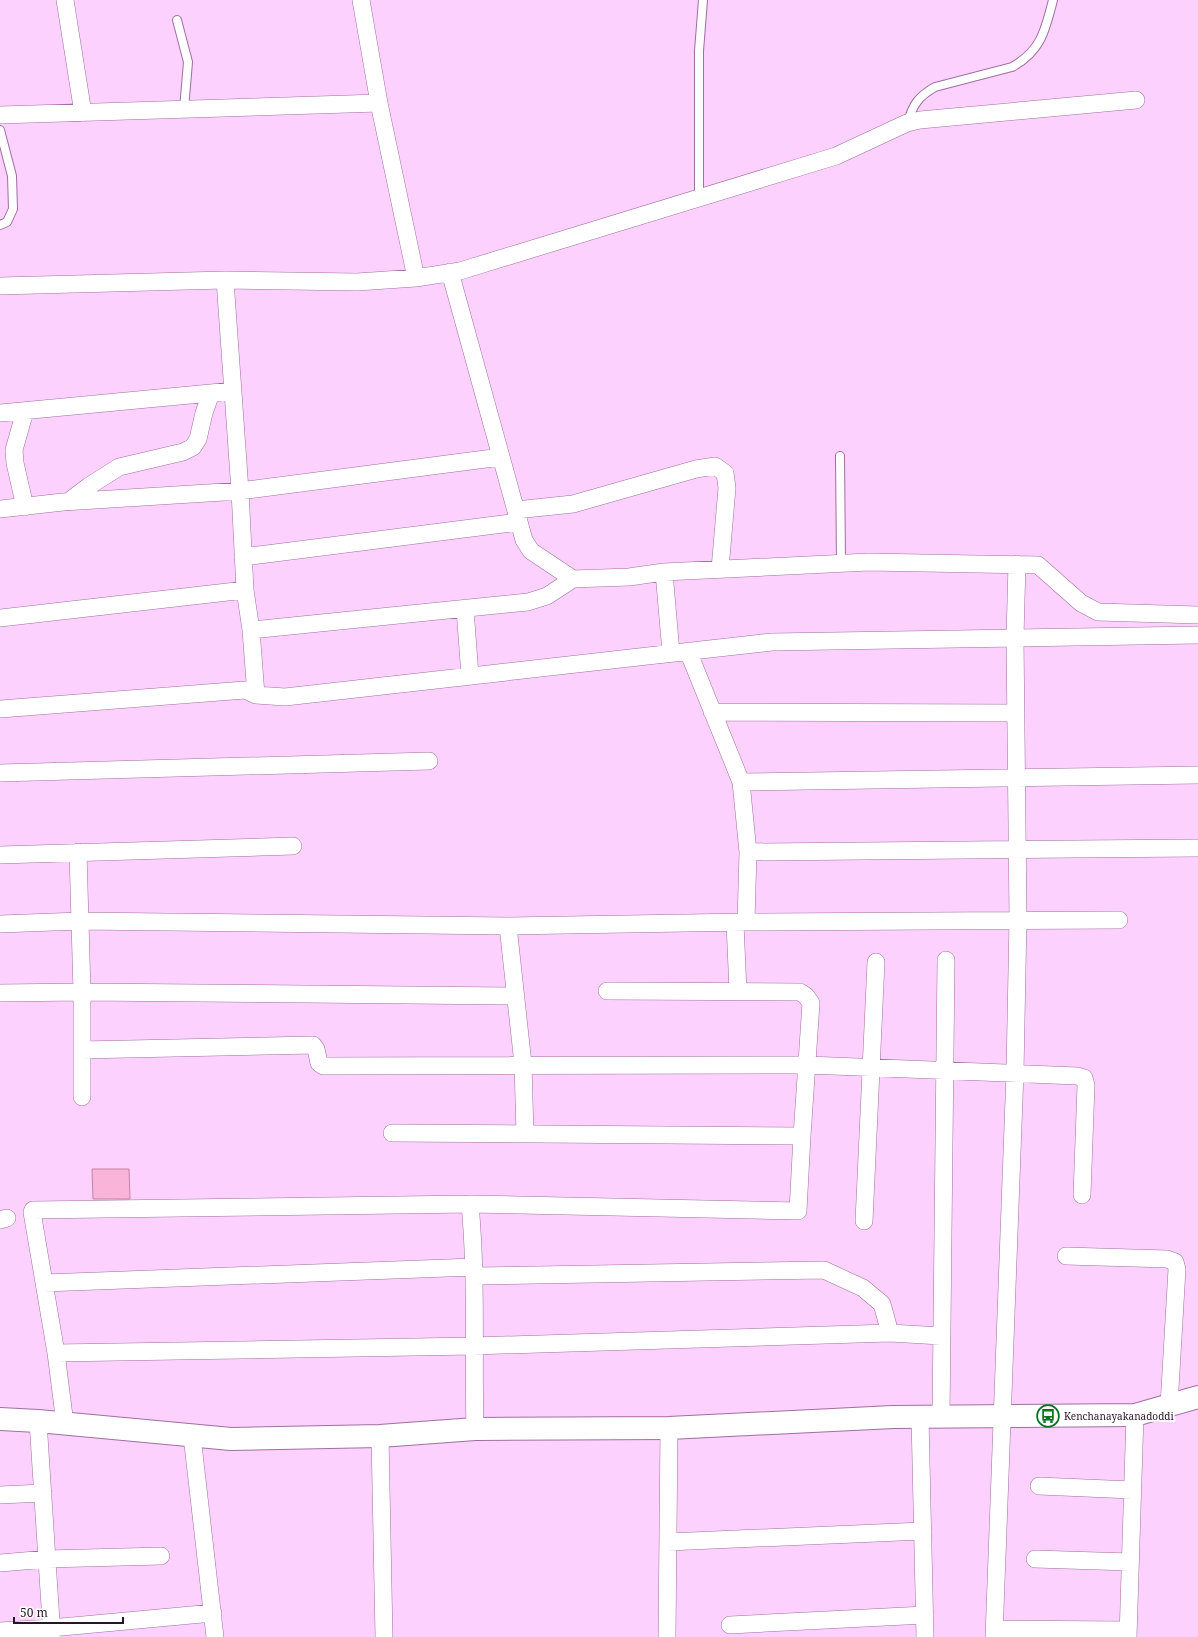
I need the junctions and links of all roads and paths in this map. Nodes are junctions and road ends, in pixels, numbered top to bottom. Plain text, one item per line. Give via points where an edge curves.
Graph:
1 (65, 0) edge
2 (361, 0) edge
3 (703, 0) edge
4 (1053, 0) edge
5 (177, 20) dead end
6 (1136, 100) dead end
7 (379, 103) junction
8 (184, 109) junction
9 (83, 112) junction
10 (0, 115) edge
11 (907, 124) junction
12 (0, 130) edge
13 (699, 198) junction
14 (0, 225) edge
15 (450, 272) junction
16 (416, 278) junction
17 (225, 280) junction
18 (0, 286) edge
19 (232, 391) junction
20 (211, 393) junction
21 (25, 411) junction
22 (0, 413) edge
23 (840, 456) dead end
24 (501, 457) junction
25 (240, 491) junction
26 (68, 502) junction
27 (25, 507) junction
28 (0, 509) edge
29 (518, 516) junction
30 (243, 557) junction
31 (841, 563) junction
32 (1017, 564) junction
33 (720, 569) junction
34 (664, 572) junction
35 (573, 579) junction
36 (245, 590) junction
37 (465, 609) junction
38 (1198, 616) edge
39 (0, 618) edge
40 (251, 630) junction
41 (1198, 635) edge
42 (1015, 637) junction
43 (688, 651) junction
44 (671, 653) junction
45 (470, 676) junction
46 (256, 695) junction
47 (0, 709) edge
48 (712, 712) junction
49 (1016, 713) junction
50 (430, 762) dead end
51 (0, 773) edge
52 (1198, 775) edge
53 (1016, 778) junction
54 (741, 782) junction
55 (293, 846) dead end
56 (1198, 848) edge
57 (1018, 849) junction
58 (78, 852) junction
59 (748, 852) junction
60 (0, 855) edge
61 (1018, 919) junction
62 (1119, 920) dead end
63 (80, 921) junction
64 (741, 922) junction
65 (0, 924) edge
66 (508, 926) junction
67 (946, 960) dead end
68 (876, 962) dead end
69 (607, 991) dead end
70 (82, 992) junction
71 (738, 992) junction
72 (0, 993) edge
73 (516, 996) junction
74 (82, 1050) junction
75 (523, 1064) junction
76 (808, 1065) junction
77 (872, 1067) junction
78 (944, 1070) junction
79 (1015, 1072) junction
80 (82, 1097) dead end
81 (392, 1133) dead end
82 (525, 1134) junction
83 (802, 1136) junction
84 (1082, 1195) dead end
85 (470, 1204) junction
86 (864, 1221) dead end
87 (1066, 1256) dead end
88 (474, 1272) junction
89 (44, 1283) junction
90 (890, 1333) junction
91 (941, 1336) junction
92 (473, 1346) junction
93 (56, 1352) junction
94 (1198, 1397) edge
95 (1169, 1406) junction
96 (1135, 1415) junction
97 (1003, 1416) junction
98 (930, 1417) junction
99 (0, 1420) edge
100 (38, 1421) junction
101 (65, 1424) junction
102 (669, 1428) junction
103 (474, 1429) junction
104 (192, 1436) junction
105 (380, 1436) junction
106 (1039, 1486) dead end
107 (1132, 1490) junction
108 (43, 1493) junction
109 (0, 1495) edge
110 (922, 1531) junction
111 (668, 1542) junction
112 (161, 1556) dead end
113 (47, 1559) junction
114 (1035, 1559) dead end
115 (1130, 1562) junction
116 (0, 1563) edge
117 (213, 1613) junction
118 (925, 1615) junction
119 (730, 1625) dead end
120 (0, 1631) edge
121 (52, 1633) edge
122 (994, 1633) edge
123 (1128, 1634) edge
124 (215, 1637) edge
125 (384, 1637) edge
126 (667, 1637) edge
127 (925, 1637) edge

1 - 9 street
2 - 7 street
3 - 13 lane via 699,51
4 - 11 lane via 1045,32 1035,50 1012,67 930,90 916,101
5 - 8 lane via 188,62
6 - 11 street via 920,120
7 - 8 street
7 - 16 street
8 - 9 street
9 - 10 street
11 - 13 street via 836,156
12 - 14 lane via 12,176 13,209 7,222
13 - 15 street
15 - 16 street
15 - 24 street
16 - 17 street via 357,282
17 - 18 street
17 - 19 street
19 - 20 street
19 - 25 street
20 - 21 street
20 - 26 street via 198,439 193,447 183,452 119,468
21 - 22 street
21 - 27 street via 14,450
23 - 31 lane
24 - 25 street
24 - 29 street
25 - 26 street
25 - 30 street
26 - 27 street
27 - 28 street
29 - 30 street
29 - 33 street via 573,504 696,468 715,466 724,473 727,488
29 - 35 street via 524,540 532,551
30 - 36 street
31 - 32 street
31 - 33 street
32 - 38 street via 1038,566 1081,603 1098,612
32 - 42 street
33 - 34 street
34 - 35 street via 629,577
34 - 44 street
35 - 37 street via 547,596 528,602
36 - 39 street
36 - 40 street
37 - 40 street
37 - 45 street
40 - 46 street
41 - 42 street
42 - 43 street via 772,642
42 - 49 street
43 - 44 street
43 - 48 street
44 - 45 street
45 - 46 street via 285,697
46 - 47 street via 245,690
48 - 49 street
48 - 54 street
49 - 53 street
50 - 51 street
52 - 53 street
53 - 54 street
53 - 57 street
54 - 59 street
55 - 58 street
56 - 57 street
57 - 59 street
57 - 61 street
58 - 60 street
58 - 63 street
59 - 64 street
61 - 62 street
61 - 64 street
61 - 79 street
63 - 65 street
63 - 66 street
63 - 70 street
64 - 66 street
64 - 71 street
66 - 73 street
67 - 78 street
68 - 77 street
69 - 71 street
70 - 72 street
70 - 73 street
70 - 74 street
71 - 76 street via 800,992 806,996 811,1003
73 - 75 street
74 - 75 street via 313,1045 319,1063 323,1066
74 - 80 street
75 - 76 street
75 - 82 street
76 - 77 street
76 - 83 street
77 - 78 street
77 - 86 street
78 - 79 street
78 - 91 street
79 - 84 street via 1084,1078 1086,1085
79 - 97 street
81 - 82 street
82 - 83 street
83 - 85 street via 798,1211
85 - 88 street
85 - 89 street via 36,1209 32,1212
87 - 95 street via 1167,1259 1175,1262 1178,1269
88 - 89 street
88 - 90 street via 824,1270 862,1288 882,1304
88 - 92 street
89 - 93 street
90 - 91 street
90 - 92 street
91 - 98 street
92 - 93 street
92 - 103 street
93 - 101 street
94 - 95 street
95 - 96 street
96 - 97 street
96 - 107 street
97 - 98 street
97 - 122 street
98 - 102 street
98 - 110 street
99 - 100 street
100 - 101 street
100 - 108 street
101 - 104 street
102 - 103 street
102 - 111 street
103 - 105 street
104 - 105 street via 231,1439
104 - 117 street
105 - 125 street
106 - 107 street
107 - 115 street
108 - 109 street
108 - 113 street
110 - 111 street
110 - 118 street
111 - 126 street
112 - 113 street
113 - 116 street
113 - 121 street
114 - 115 street
115 - 123 street
117 - 121 street
117 - 124 street
118 - 119 street
118 - 127 street
120 - 121 street
122 - 123 street

